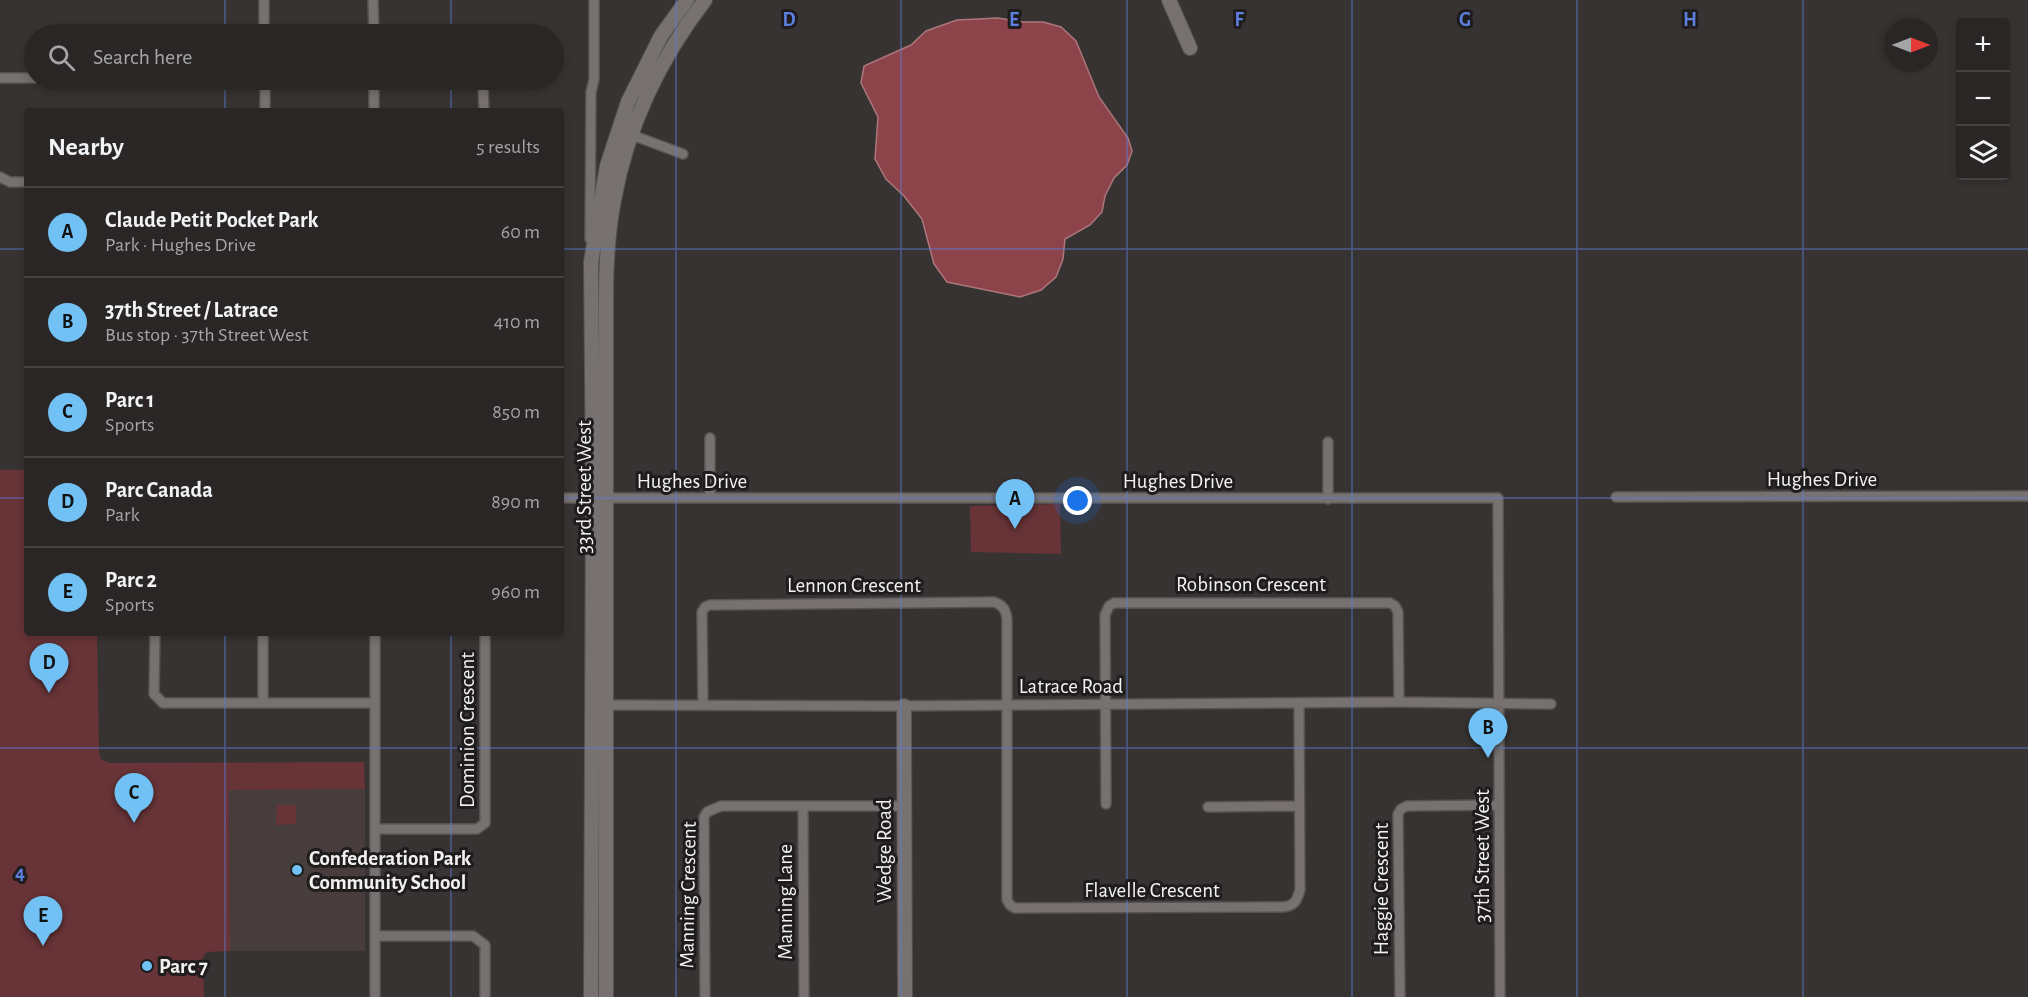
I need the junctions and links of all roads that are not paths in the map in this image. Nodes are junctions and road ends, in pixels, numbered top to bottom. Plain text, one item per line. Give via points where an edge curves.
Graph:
1 (264, 0) edge
2 (373, 0) edge
3 (594, 0) edge
4 (687, 0) edge
5 (705, 0) edge
6 (1169, 0) edge
7 (264, 24) edge
8 (374, 24) edge
9 (1190, 48) dead end
10 (0, 78) edge
11 (24, 78) edge
12 (265, 90) edge
13 (374, 90) edge
14 (483, 90) edge
15 (265, 108) edge
16 (374, 108) edge
17 (484, 108) edge
18 (632, 135) junction
19 (683, 154) dead end
20 (0, 177) edge
21 (24, 182) edge
22 (591, 262) junction
23 (710, 438) dead end
24 (1328, 442) dead end
25 (2028, 496) edge
26 (1616, 497) dead end
27 (564, 498) edge
28 (599, 498) junction
29 (710, 498) junction
30 (1498, 498) joint
31 (1328, 499) junction
32 (155, 636) edge
33 (263, 636) edge
34 (375, 636) edge
35 (485, 636) edge
36 (1399, 702) junction
37 (374, 703) junction
38 (1299, 703) junction
39 (1499, 703) junction
40 (262, 704) junction
41 (1007, 704) junction
42 (1551, 704) dead end
43 (606, 705) junction
44 (704, 705) junction
45 (1105, 705) junction
46 (591, 706) junction
47 (904, 706) junction
48 (1106, 804) dead end
49 (1499, 805) junction
50 (803, 806) junction
51 (905, 806) junction
52 (1299, 806) junction
53 (1208, 807) dead end
54 (376, 829) junction
55 (375, 936) junction
56 (375, 997) edge
57 (486, 997) edge
58 (591, 997) edge
59 (606, 997) edge
60 (705, 997) edge
61 (804, 997) edge
62 (905, 997) edge
63 (1400, 997) edge
64 (1500, 997) edge

1 - 7 street
2 - 8 street
3 - 22 street, 33rd Street West
4 - 22 main road, 33rd Street West via 662,36 628,102 607,166
5 - 18 main road, 33rd Street West via 660,67
6 - 9 main road
10 - 11 street
12 - 15 street
13 - 16 street
14 - 17 street
18 - 19 street
18 - 28 main road, 33rd Street West via 620,172 609,235
20 - 21 street
22 - 28 main road, 33rd Street West
23 - 29 street
24 - 31 street
25 - 26 street, Hughes Drive
27 - 28 street, Hughes Drive
28 - 29 street, Hughes Drive
28 - 43 main road, 33rd Street West
28 - 46 main road, 33rd Street West
29 - 31 street, Hughes Drive
30 - 31 street, Hughes Drive
30 - 39 street, 37th Street West
32 - 40 street via 154,694 163,703
33 - 40 street
34 - 37 street
35 - 54 street, Dominion Crescent via 485,823 477,829
36 - 38 street, Latrace Road
36 - 39 street, Latrace Road
36 - 45 street, Robinson Crescent via 1398,612 1390,603 1118,602 1109,606 1105,615
37 - 40 street
37 - 54 street
38 - 45 street, Latrace Road
38 - 52 street, Flavelle Crescent
39 - 42 street, Latrace Road
39 - 49 street, 37th Street West
41 - 44 street, Lennon Crescent via 1007,619 1004,608 994,602 710,605 702,612
41 - 45 street, Latrace Road
41 - 47 street, Latrace Road
41 - 52 street, Flavelle Crescent via 1007,900 1015,908 1290,907 1300,890
43 - 44 street, Latrace Road
43 - 46 street, Latrace Road
43 - 59 main road, 33rd Street West
44 - 47 street, Latrace Road
45 - 48 street, Robinson Crescent
46 - 58 main road, 33rd Street West
47 - 51 main road, Wedge Road
49 - 63 street, Haggie Crescent via 1407,806 1398,814
49 - 64 street, 37th Street West
50 - 51 street, Manning Crescent
50 - 60 street, Manning Crescent via 721,806 704,817
50 - 61 street, Manning Lane
51 - 62 main road, Wedge Road
52 - 53 street
54 - 55 street
55 - 56 street
55 - 57 street via 473,936 485,945

